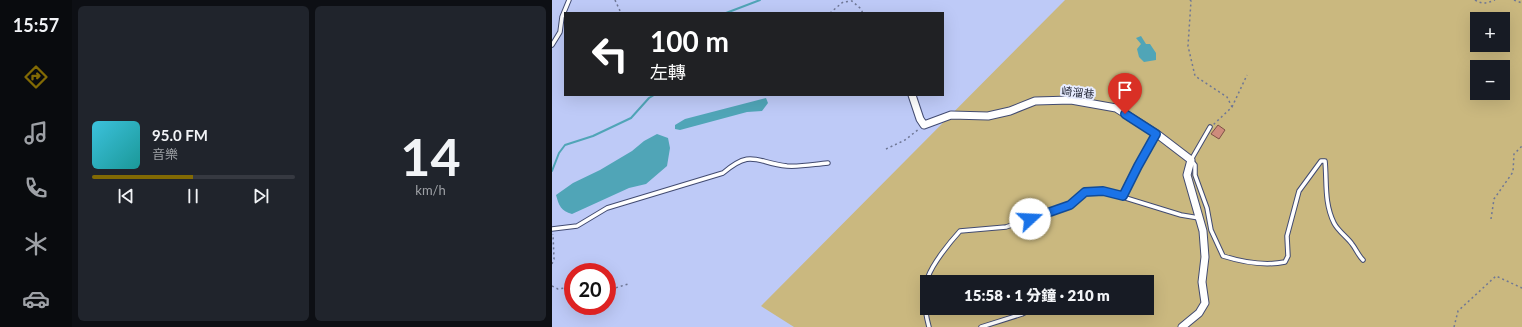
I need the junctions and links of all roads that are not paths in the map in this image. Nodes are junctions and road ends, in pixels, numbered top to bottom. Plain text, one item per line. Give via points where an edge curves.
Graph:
1 (569, 0) edge
2 (564, 12) edge
3 (564, 12) edge
4 (552, 45) edge
5 (912, 96) edge
6 (1210, 127) road end
7 (1156, 134) junction
8 (1191, 160) junction
9 (828, 163) dead end
10 (1123, 196) junction
11 (1199, 218) junction
12 (553, 230) edge
13 (1363, 260) dead end
14 (1019, 315) edge
15 (929, 327) edge
16 (981, 327) edge
17 (1182, 327) edge

1 - 3 lane
2 - 4 lane via 560,32
5 - 7 street, 崎溜巷 via 924,125 952,115 988,116 1035,101 1071,100 1116,108
6 - 8 lane
7 - 8 street, 崎溜巷
7 - 10 lane
8 - 11 street via 1187,175
8 - 13 lane via 1195,165 1195,175 1223,256 1240,262 1285,262 1288,256 1287,236 1300,191 1320,161 1325,161 1325,187 1330,213 1335,224
9 - 12 lane via 787,166 752,157 734,163 723,173 607,208 577,226
10 - 11 lane via 1181,215
10 - 15 lane via 1103,191 1085,192 1070,205 1006,227 960,231 928,278 925,291
11 - 17 street via 1205,257 1202,282 1205,303
14 - 16 lane

